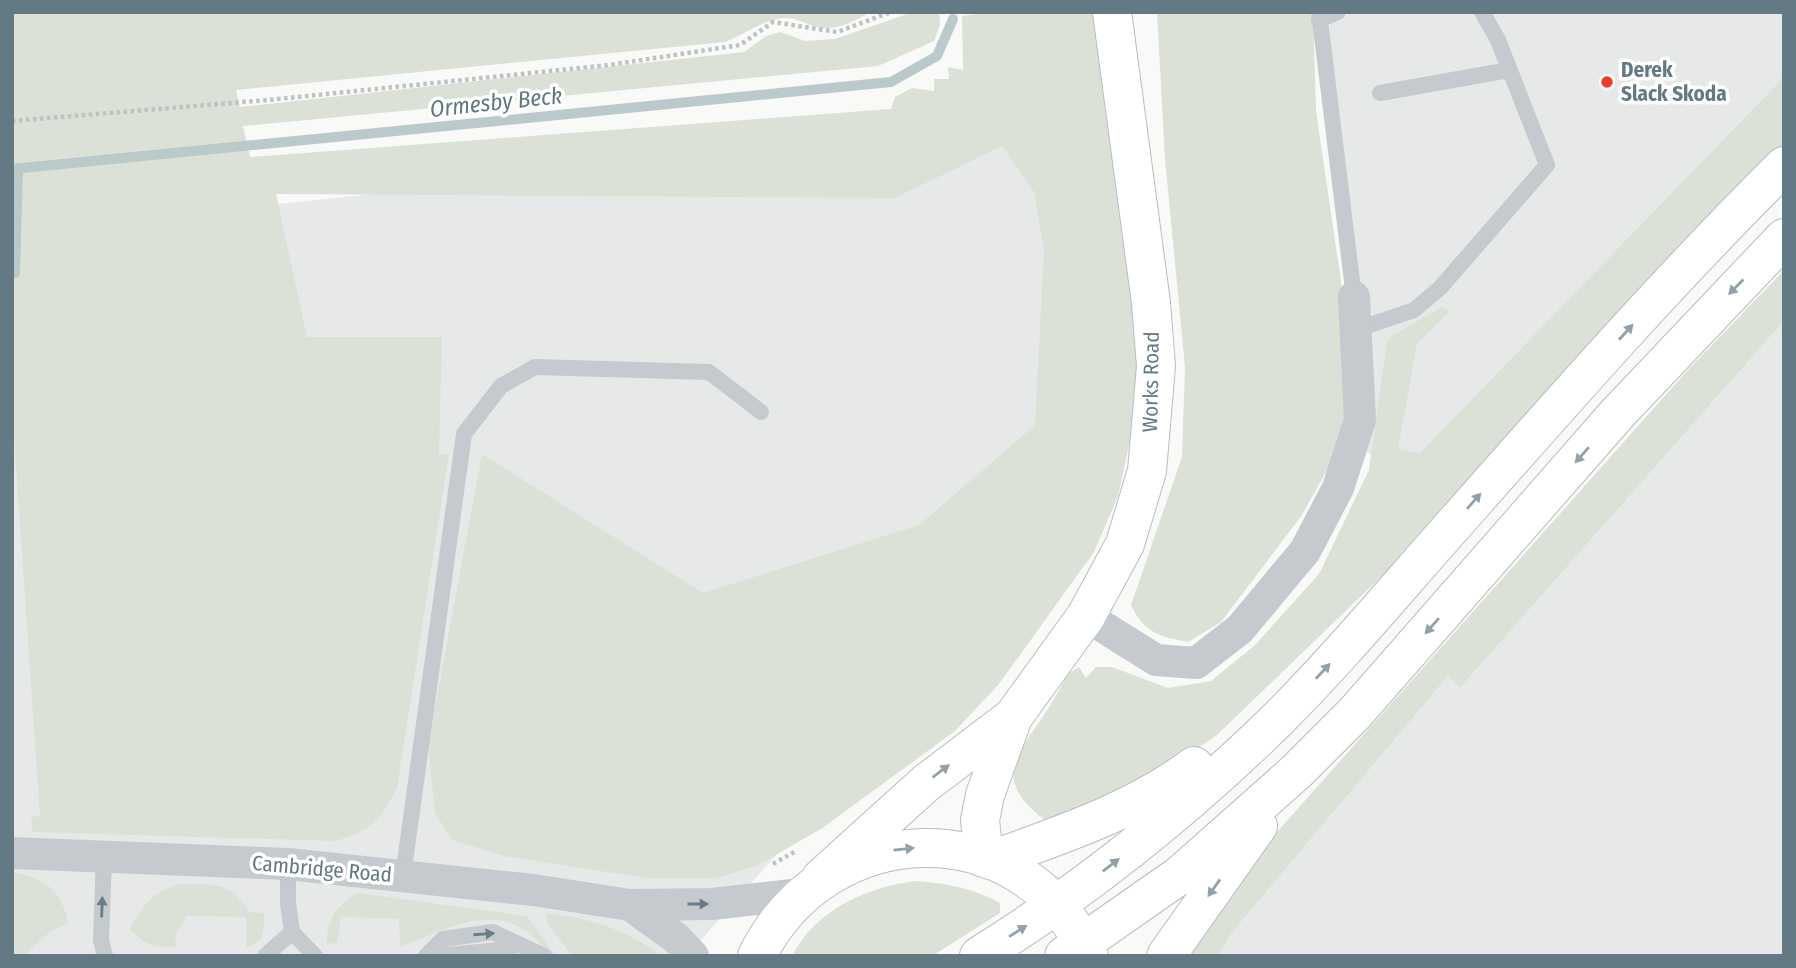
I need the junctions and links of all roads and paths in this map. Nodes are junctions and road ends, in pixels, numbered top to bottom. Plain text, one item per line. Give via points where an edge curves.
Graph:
1 (891, 12) edge
2 (1112, 12) edge
3 (1338, 12) edge
4 (1482, 12) edge
5 (1319, 16) edge
6 (1509, 70) junction
7 (1380, 93) dead end
8 (12, 121) edge
9 (1784, 166) edge
10 (1784, 239) edge
11 (1354, 297) joint
12 (1355, 330) junction
13 (761, 412) dead end
14 (1086, 616) junction
15 (1013, 717) junction
16 (1276, 720) junction
17 (1296, 772) junction
18 (12, 853) edge
19 (104, 857) junction
20 (988, 859) junction
21 (288, 864) junction
22 (765, 869) dead end
23 (806, 875) junction
24 (403, 876) junction
25 (630, 905) junction
26 (1057, 906) junction
27 (292, 932) junction
28 (1078, 951) edge
29 (494, 953) edge
30 (105, 956) edge
31 (265, 956) edge
32 (315, 956) edge
33 (426, 956) edge
34 (437, 956) edge
35 (510, 956) edge
36 (544, 956) edge
37 (693, 956) edge
38 (757, 956) edge
39 (979, 956) edge
40 (1166, 956) edge

1 - 8 path via 837,32 773,22 740,45 609,65
2 - 14 main road, Works Road via 1151,303 1154,414 1147,471 1125,544
3 - 5 lane
4 - 6 lane
5 - 11 lane
6 - 7 lane
6 - 12 lane via 1547,165 1440,288 1414,310
16 -> 9 main road via 1709,241
10 -> 17 main road via 1617,414 1355,713
11 - 12 street
12 - 14 street via 1360,420 1338,488 1305,551 1240,629 1196,663 1156,660
13 - 24 lane via 709,372 535,367 501,386 464,433
14 - 15 main road, Works Road
15 - 20 main road, Works Road via 980,820
23 -> 15 main road, Works Road
16 - 20 main road via 1136,802
26 -> 16 main road via 1116,861
17 - 28 main road via 1180,875
17 -> 40 main road
18 - 19 street, Cambridge Road
19 - 21 street, Cambridge Road
30 -> 19 lane via 101,940
23 -> 20 main road via 898,849 927,847
20 - 26 main road via 1026,880
21 - 24 street, Cambridge Road
21 - 27 lane
22 - 23 path
25 -> 23 street, Cambridge Road via 712,904
23 - 38 main road
24 - 25 street, Cambridge Road
25 - 37 street, Cambridge Road
26 - 28 main road
39 -> 26 main road
27 - 31 lane
27 - 32 lane
29 - 34 lane
29 - 35 lane
33 -> 36 lane via 443,939 493,932

